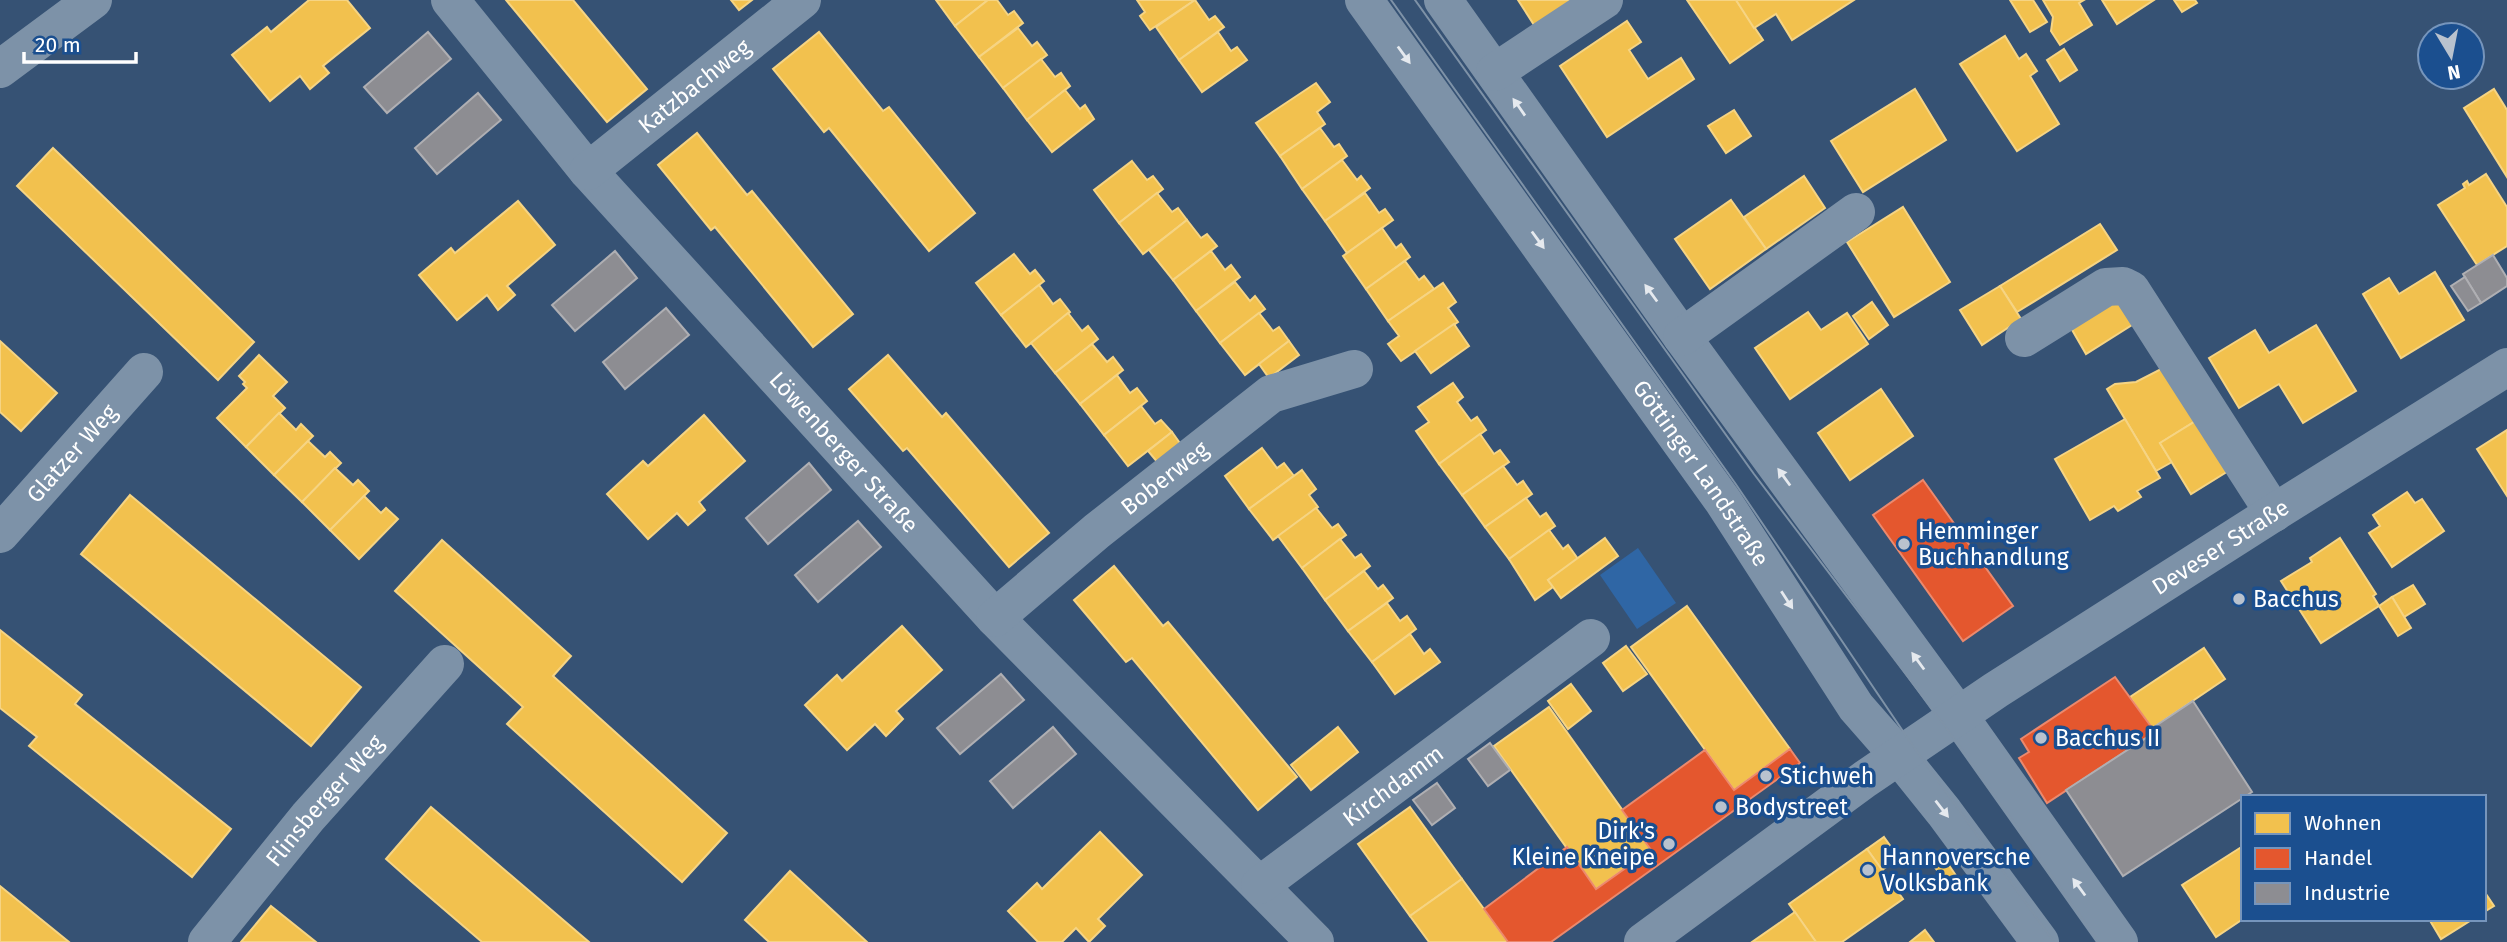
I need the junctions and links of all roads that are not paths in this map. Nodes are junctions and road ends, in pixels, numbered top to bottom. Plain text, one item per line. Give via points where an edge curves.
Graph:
1 (93, 0) edge
2 (450, 0) edge
3 (802, 0) edge
4 (1364, 0) edge
5 (1443, 0) edge
6 (1605, 0) edge
7 (0, 69) edge
8 (1494, 72) junction
9 (588, 171) junction
10 (1856, 212) dead end
11 (1682, 337) junction
12 (2024, 338) dead end
13 (2507, 367) edge
14 (1354, 369) dead end
15 (144, 372) dead end
16 (2274, 513) junction
17 (0, 534) edge
18 (995, 618) junction
19 (1591, 638) dead end
20 (445, 664) dead end
21 (1947, 724) junction
22 (1899, 756) junction
23 (1260, 885) junction
24 (207, 942) edge
25 (1315, 942) edge
26 (1643, 942) edge
27 (2040, 942) edge
28 (2119, 942) edge

1 - 7 street
2 - 9 street, Löwenberger Straße
3 - 9 street, Katzbachweg
4 -> 22 street, Göttinger Landstraße via 1723,501 1856,707
5 - 8 street
6 - 8 street
11 -> 8 street
9 - 18 street, Löwenberger Straße
10 - 11 street
21 -> 11 street
12 - 16 street via 2106,287 2131,290
13 - 16 street, Deveser Straße
14 - 18 street, Boberweg via 1271,394
15 - 17 street, Glatzer Weg
16 - 21 street, Deveser Straße
18 - 23 street, Löwenberger Straße
19 - 23 street, Kirchdamm
20 - 24 street, Flinsberger Weg via 308,817
21 - 22 street
28 -> 21 street
22 - 26 street
22 -> 27 street, Göttinger Landstraße
23 - 25 street

